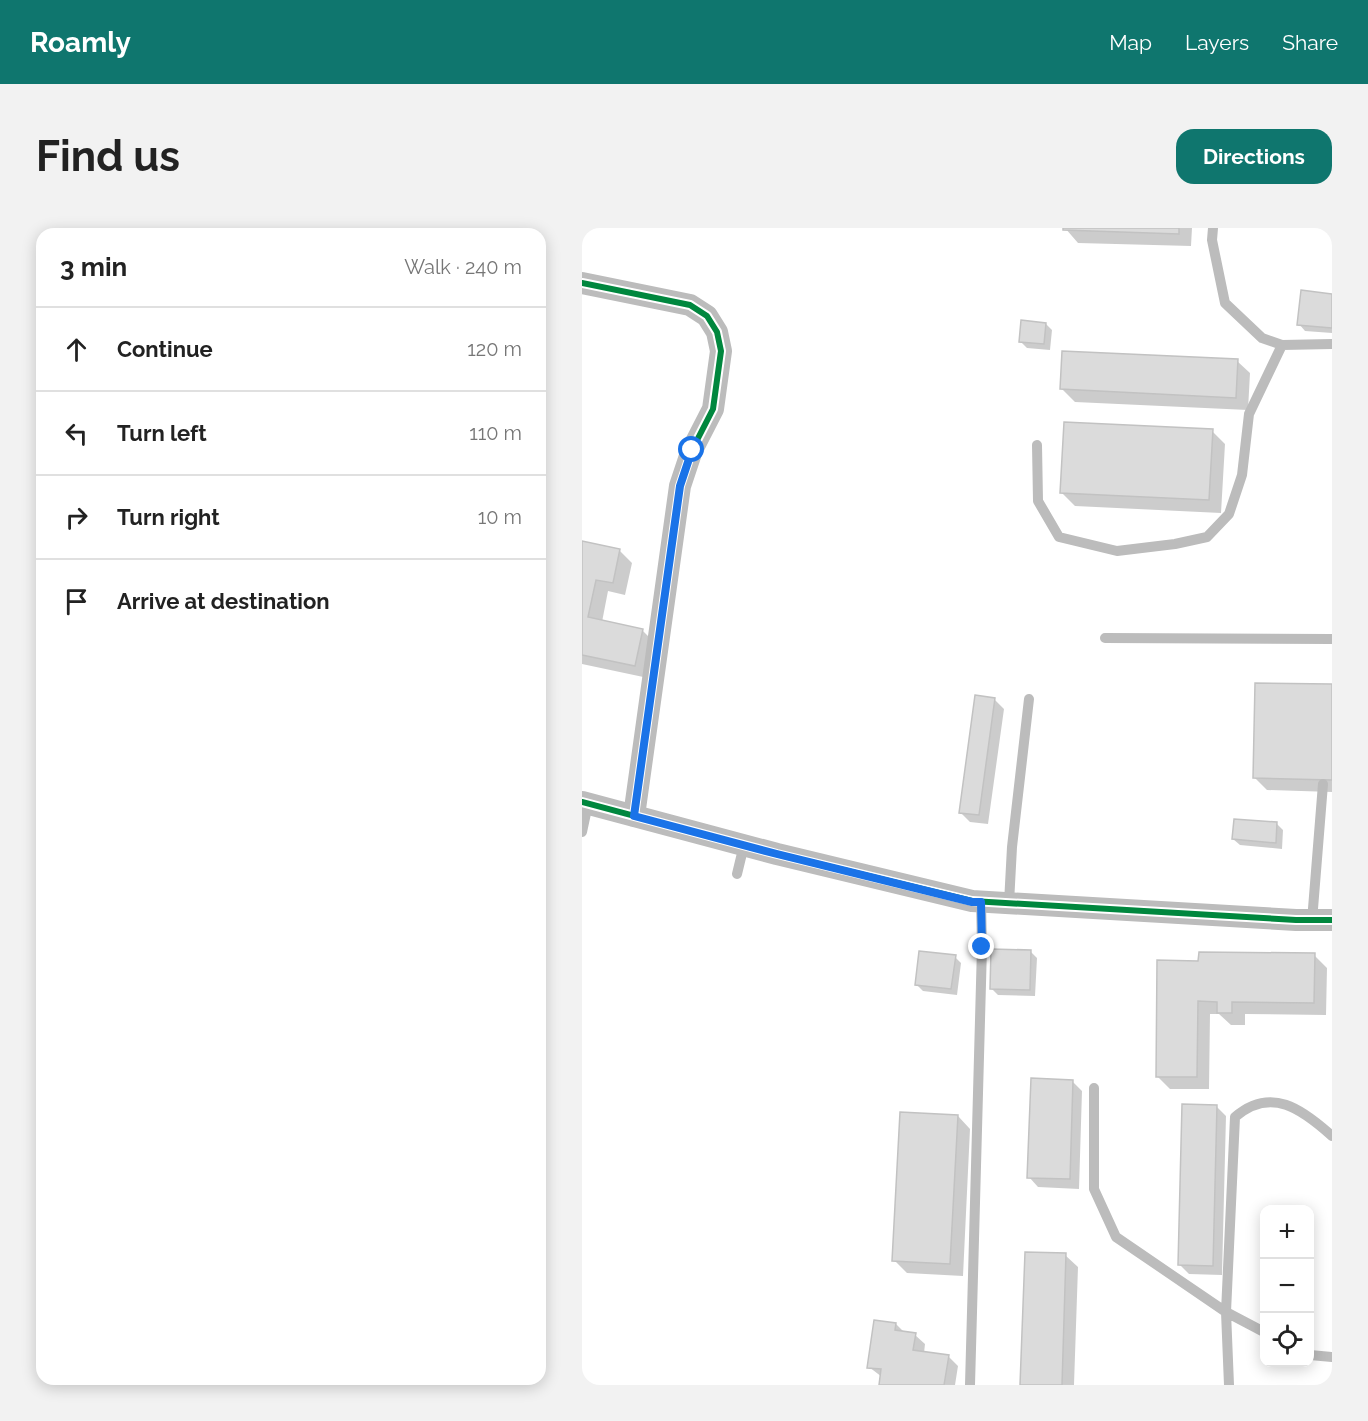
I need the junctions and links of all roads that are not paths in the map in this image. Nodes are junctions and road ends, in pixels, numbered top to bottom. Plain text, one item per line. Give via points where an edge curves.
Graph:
1 (1213, 228) edge
2 (582, 283) edge
3 (1332, 344) edge
4 (1282, 345) junction
5 (1037, 445) dead end
6 (1105, 638) dead end
7 (1332, 639) edge
8 (1029, 699) dead end
9 (1323, 784) dead end
10 (585, 803) edge
11 (634, 816) junction
12 (582, 832) edge
13 (744, 845) junction
14 (737, 874) dead end
15 (981, 902) junction
16 (1009, 903) junction
17 (1322, 920) edge
18 (1094, 1088) dead end
19 (1332, 1136) edge
20 (1226, 1312) junction
21 (1260, 1330) edge
22 (1314, 1356) edge
23 (1332, 1357) edge
24 (970, 1385) edge
25 (1229, 1385) edge

1 - 4 lane via 1225,303 1262,338
2 - 11 street via 690,305 707,316 717,332 721,351 713,409 692,450 680,486
3 - 4 lane
4 - 5 lane via 1249,414 1242,475 1230,514 1207,537 1117,551 1059,537 1038,501
6 - 7 lane
8 - 16 lane
9 - 17 lane
10 - 11 street
10 - 12 lane
11 - 13 street
13 - 14 lane
13 - 15 street
15 - 16 street
15 - 24 lane
16 - 17 street
18 - 20 lane via 1094,1189 1116,1238
19 - 20 lane via 1309,1115 1273,1101 1248,1106 1234,1117
20 - 21 lane
20 - 25 lane
22 - 23 lane

